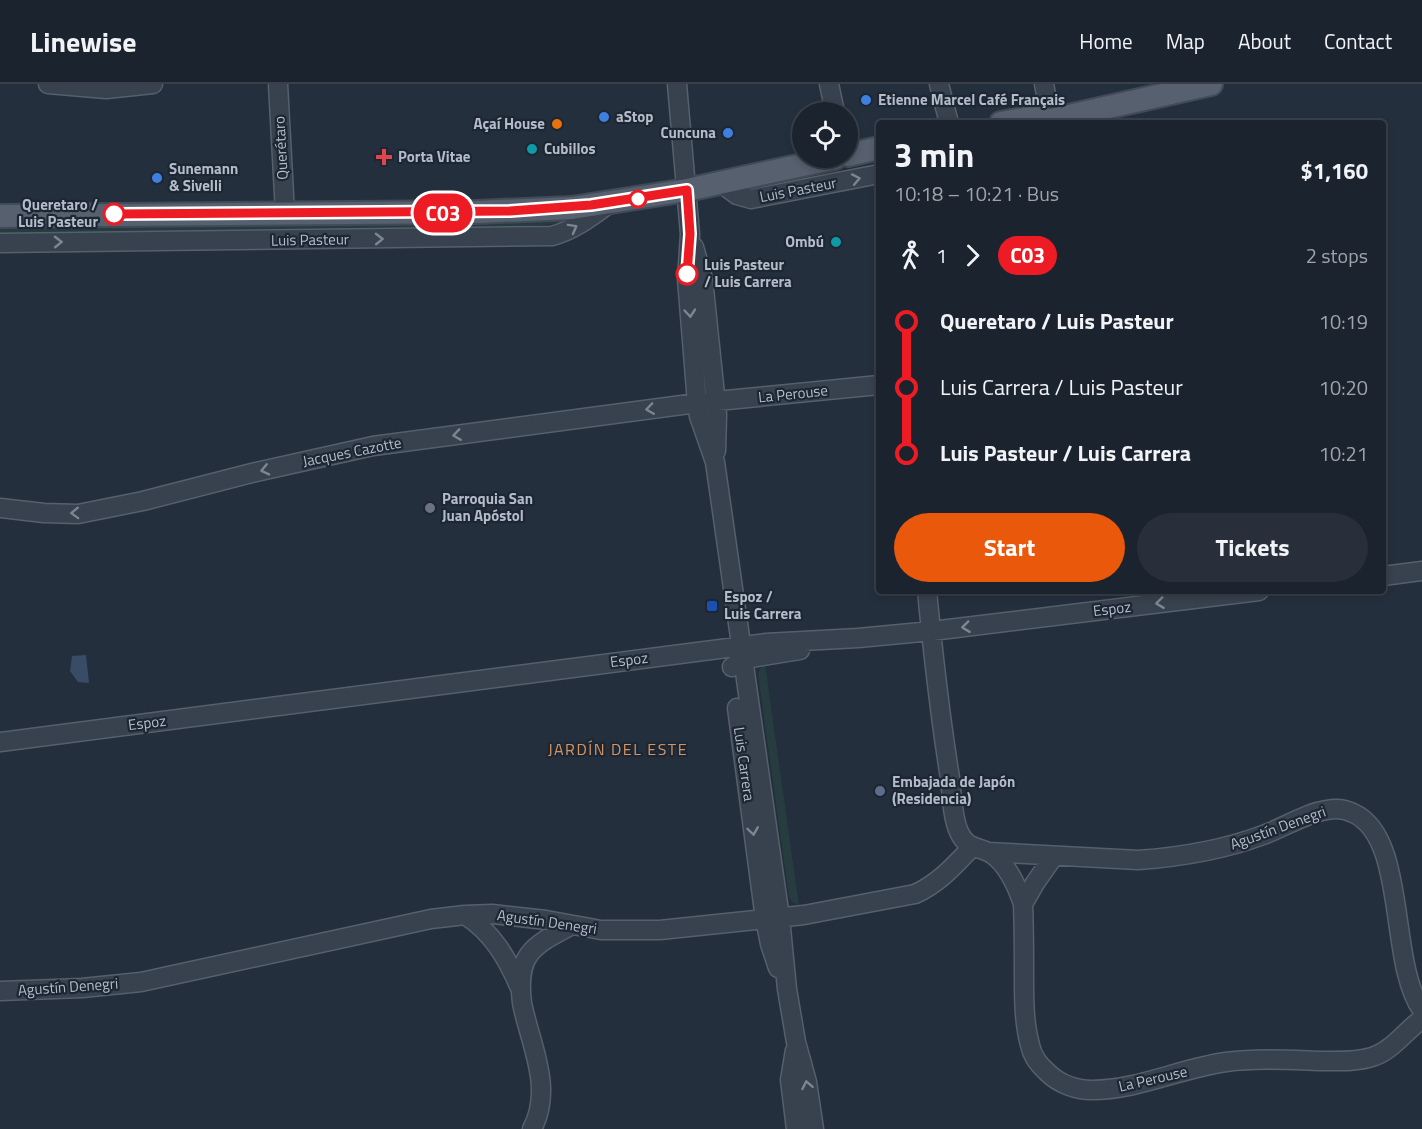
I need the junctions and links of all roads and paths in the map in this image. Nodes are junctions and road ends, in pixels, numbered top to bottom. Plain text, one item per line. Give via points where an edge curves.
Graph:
1 (48, 84) edge
2 (153, 84) edge
3 (278, 84) edge
4 (676, 84) edge
5 (829, 84) edge
6 (939, 84) edge
7 (1044, 84) edge
8 (1154, 84) edge
9 (1211, 84) edge
10 (1180, 88) edge
11 (834, 102) edge
12 (1045, 115) junction
13 (948, 120) edge
14 (1018, 120) edge
15 (876, 149) edge
16 (858, 153) edge
17 (792, 167) edge
18 (876, 175) edge
19 (720, 183) junction
20 (687, 190) junction
21 (610, 203) junction
22 (285, 213) junction
23 (0, 216) edge
24 (0, 243) edge
25 (876, 385) edge
26 (707, 402) junction
27 (0, 508) edge
28 (1422, 571) edge
29 (1386, 576) edge
30 (927, 594) edge
31 (1234, 594) edge
32 (932, 631) junction
33 (736, 656) junction
34 (0, 742) edge
35 (981, 850) junction
36 (1054, 856) junction
37 (1023, 904) junction
38 (465, 915) junction
39 (772, 919) junction
40 (572, 925) junction
41 (521, 990) junction
42 (0, 991) edge
43 (1422, 1010) edge
44 (1422, 1019) edge
45 (796, 1042) junction
46 (532, 1129) edge
47 (796, 1129) edge
48 (814, 1129) edge

1 - 2 street via 106,89
3 - 22 street, Querétaro
4 - 20 street, Luis Carrera
5 - 11 street
6 - 13 street
7 - 12 street
8 - 12 main road
9 - 10 main road
10 - 12 main road
12 - 14 main road
15 - 16 main road
17 - 19 main road
19 -> 18 street, Luis Pasteur via 742,198 751,199
19 - 20 main road
20 - 21 main road
20 - 26 street, Luis Carrera via 690,234 704,279
21 - 22 main road via 498,212
24 -> 21 street, Luis Pasteur via 552,236 579,226
22 - 23 main road
25 - 26 street, La Perouse
26 -> 27 street, Jacques Cazotte via 373,446 105,510 78,514
26 - 33 street, Luis Carrera via 717,444 715,462 725,537 721,581
28 - 29 street
30 - 32 street, La Perouse
31 -> 32 street, Espoz
32 - 33 street, Espoz via 773,642
32 - 35 street, La Perouse via 956,821 964,840
33 - 34 street, Espoz
33 - 39 street, Luis Carrera
35 - 36 street, Agustín Denegri
35 - 37 street, La Perouse via 999,860
35 - 39 street, Agustín Denegri via 915,894
36 - 37 street
36 - 43 street, Agustín Denegri via 1138,860 1179,856 1242,842 1319,811 1349,811 1372,827 1387,860 1409,986
37 - 44 street, La Perouse via 1024,1015 1030,1046 1046,1072 1073,1087 1118,1088 1226,1062 1356,1061 1374,1057 1393,1046
38 - 40 street, Agustín Denegri via 520,916
38 - 41 street via 493,938
38 - 42 street, Agustín Denegri via 141,982
39 - 40 street, Agustín Denegri via 629,931
39 - 45 street, Luis Carrera via 774,959 787,989
40 - 41 street via 532,949 523,970
41 - 46 street via 542,1082 541,1105
45 - 47 street, Luis Carrera via 790,1080
48 -> 45 street, Luis Carrera

